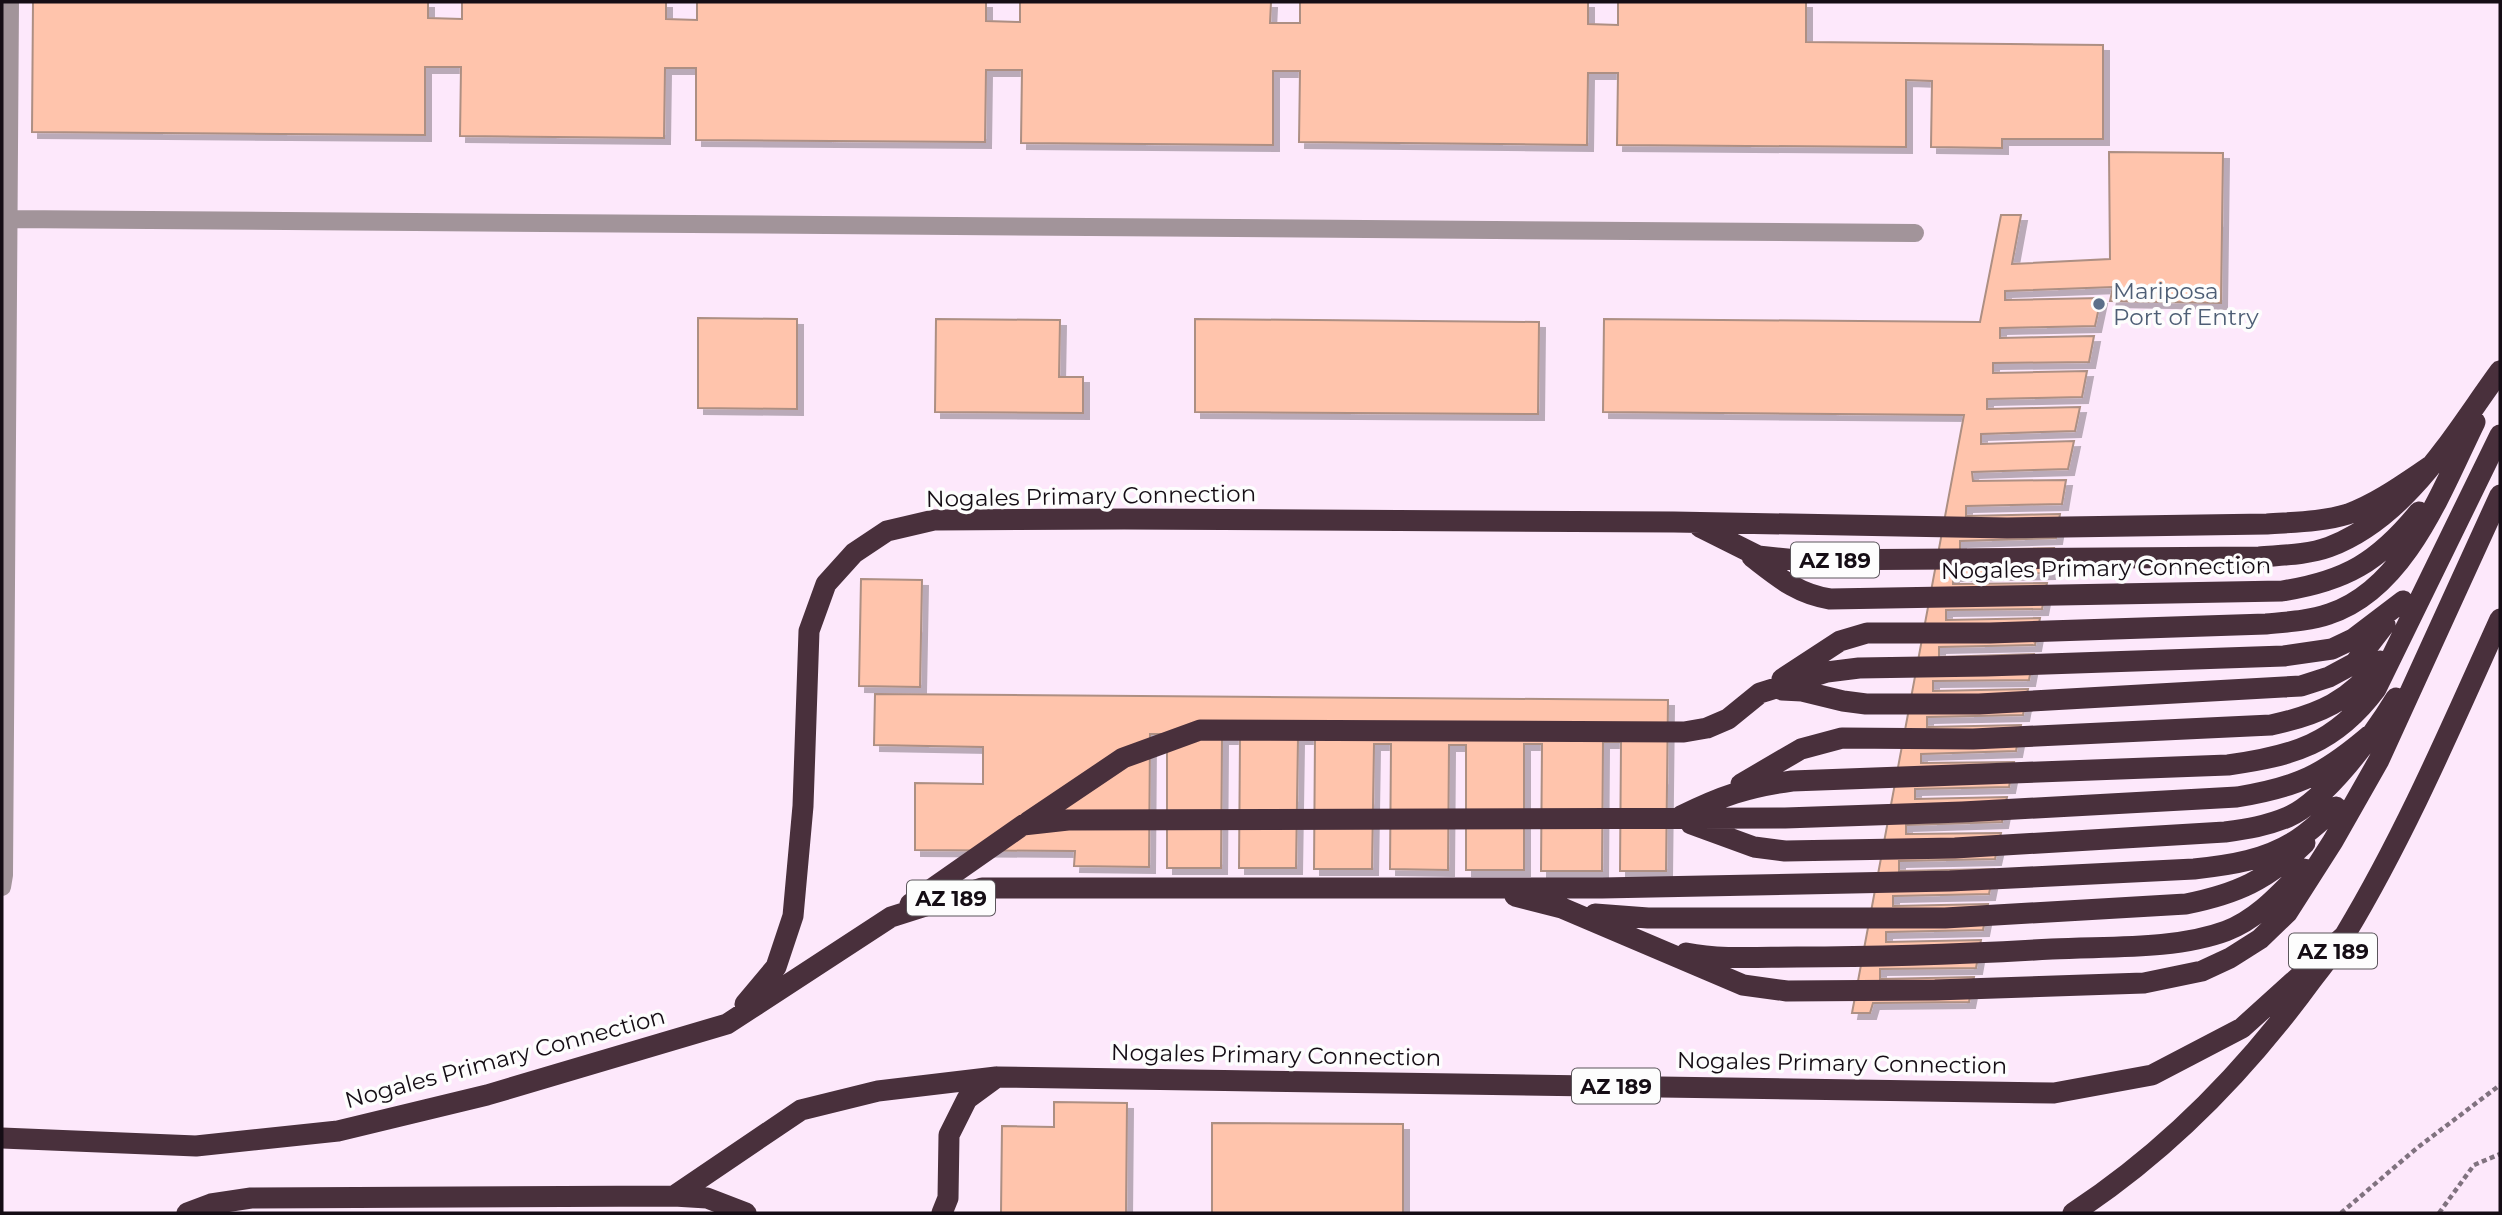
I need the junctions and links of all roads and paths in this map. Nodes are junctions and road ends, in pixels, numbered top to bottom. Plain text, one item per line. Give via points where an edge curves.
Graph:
1 (10, 2) edge
2 (8, 219) junction
3 (1915, 233) dead end
4 (2500, 371) edge
5 (2500, 435) edge
6 (2441, 469) junction
7 (2500, 495) edge
8 (1674, 522) junction
9 (1736, 545) junction
10 (2408, 607) junction
11 (2447, 612) junction
12 (2500, 619) edge
13 (1760, 693) junction
14 (2370, 735) junction
15 (2379, 760) junction
16 (1718, 797) junction
17 (2336, 807) junction
18 (1676, 819) junction
19 (1023, 825) junction
20 (2333, 841) junction
21 (2, 887) edge
22 (1458, 887) junction
23 (1562, 908) junction
24 (891, 917) junction
25 (2344, 936) junction
26 (1643, 941) junction
27 (727, 1024) junction
28 (998, 1077) junction
29 (2500, 1085) edge
30 (2, 1138) edge
31 (2500, 1154) edge
32 (674, 1196) junction
33 (187, 1213) edge
34 (746, 1213) edge
35 (942, 1213) edge
36 (2073, 1213) edge
37 (2341, 1213) edge
38 (2439, 1213) edge

1 - 2 lane
2 - 3 lane
2 - 21 lane
4 - 6 highway, Nogales Primary Connection / AZ 189
5 - 10 highway, Nogales Primary Connection / AZ 189
6 - 8 highway, Nogales Primary Connection / AZ 189 via 2346,515 2308,521 2007,528
6 - 9 highway, Nogales Primary Connection / AZ 189 via 2359,534 2327,548 2294,554 1797,560 1758,556
6 - 9 highway, Nogales Primary Connection / AZ 189 via 2401,534 2376,557 2318,586 2282,591 1830,599 1795,589
6 - 13 highway, Nogales Primary Connection / AZ 189 via 2416,539 2384,580 2357,601 2329,614 2266,624 1867,633 1840,641
7 - 11 highway, Nogales Primary Connection / AZ 189
8 - 9 highway, Nogales Primary Connection / AZ 189 via 1699,527
8 - 27 highway, Nogales Primary Connection / AZ 189 via 934,520 887,531 854,553 825,584 809,631 803,806 793,916 776,967
10 - 13 highway, Nogales Primary Connection / AZ 189 via 2332,649 2308,653 1858,668 1827,672
10 - 13 highway, Nogales Primary Connection / AZ 189 via 2355,663 2301,686 1979,704 1866,704 1786,689
10 - 16 highway, Nogales Primary Connection / AZ 189 via 2368,677 2337,703 2308,717 2271,725 1973,739 1842,738 1801,749
10 - 16 highway, Nogales Primary Connection / AZ 189 via 2376,689 2358,713 2315,742 2266,760 1792,781
11 - 14 highway, Nogales Primary Connection / AZ 189
11 - 15 highway, Nogales Primary Connection / AZ 189
12 - 25 highway, Nogales Primary Connection / AZ 189 via 2402,833
13 - 19 highway, Nogales Primary Connection / AZ 189 via 1728,719 1685,732 1200,730 1123,758
14 - 18 highway, Nogales Primary Connection / AZ 189 via 2338,762 2306,780 2238,797 1962,812
14 - 18 highway, Nogales Primary Connection / AZ 189 via 2345,768 2290,816 2258,828 2225,832 1955,848 1785,851 1754,847
15 - 17 highway, Nogales Primary Connection / AZ 189
15 - 20 highway, Nogales Primary Connection / AZ 189
16 - 18 highway, Nogales Primary Connection / AZ 189
17 - 22 highway, Nogales Primary Connection / AZ 189 via 2299,839 2267,856 2194,869 1950,881
17 - 23 highway, Nogales Primary Connection / AZ 189 via 2284,864 2252,884 2186,904 1931,918 1648,918
18 - 19 highway, Nogales Primary Connection / AZ 189 via 1068,820
19 - 24 highway, Nogales Primary Connection / AZ 189
20 - 26 highway, Nogales Primary Connection / AZ 189 via 2250,919 2227,931 2179,941 1847,957 1699,956
20 - 26 highway, Nogales Primary Connection / AZ 189 via 2287,913 2260,939 2202,971 2144,983 1787,991 1743,985
22 - 23 highway, Nogales Primary Connection / AZ 189
22 - 24 highway, Nogales Primary Connection / AZ 189 via 982,888
23 - 26 highway, Nogales Primary Connection / AZ 189
24 - 27 highway, Nogales Primary Connection / AZ 189
25 - 28 highway, Nogales Primary Connection / AZ 189 via 2242,1028 2152,1075 2054,1093
25 - 36 highway, Nogales Primary Connection / AZ 189 via 2275,1031 2194,1117 2104,1193
27 - 30 highway, Nogales Primary Connection / AZ 189 via 487,1095 338,1131 196,1146
28 - 32 highway, Nogales Primary Connection / AZ 189 via 878,1091 801,1110
28 - 35 highway via 967,1099 949,1135 948,1198
29 - 37 path
31 - 38 path via 2474,1165
32 - 33 highway via 251,1198
32 - 34 highway via 707,1198

